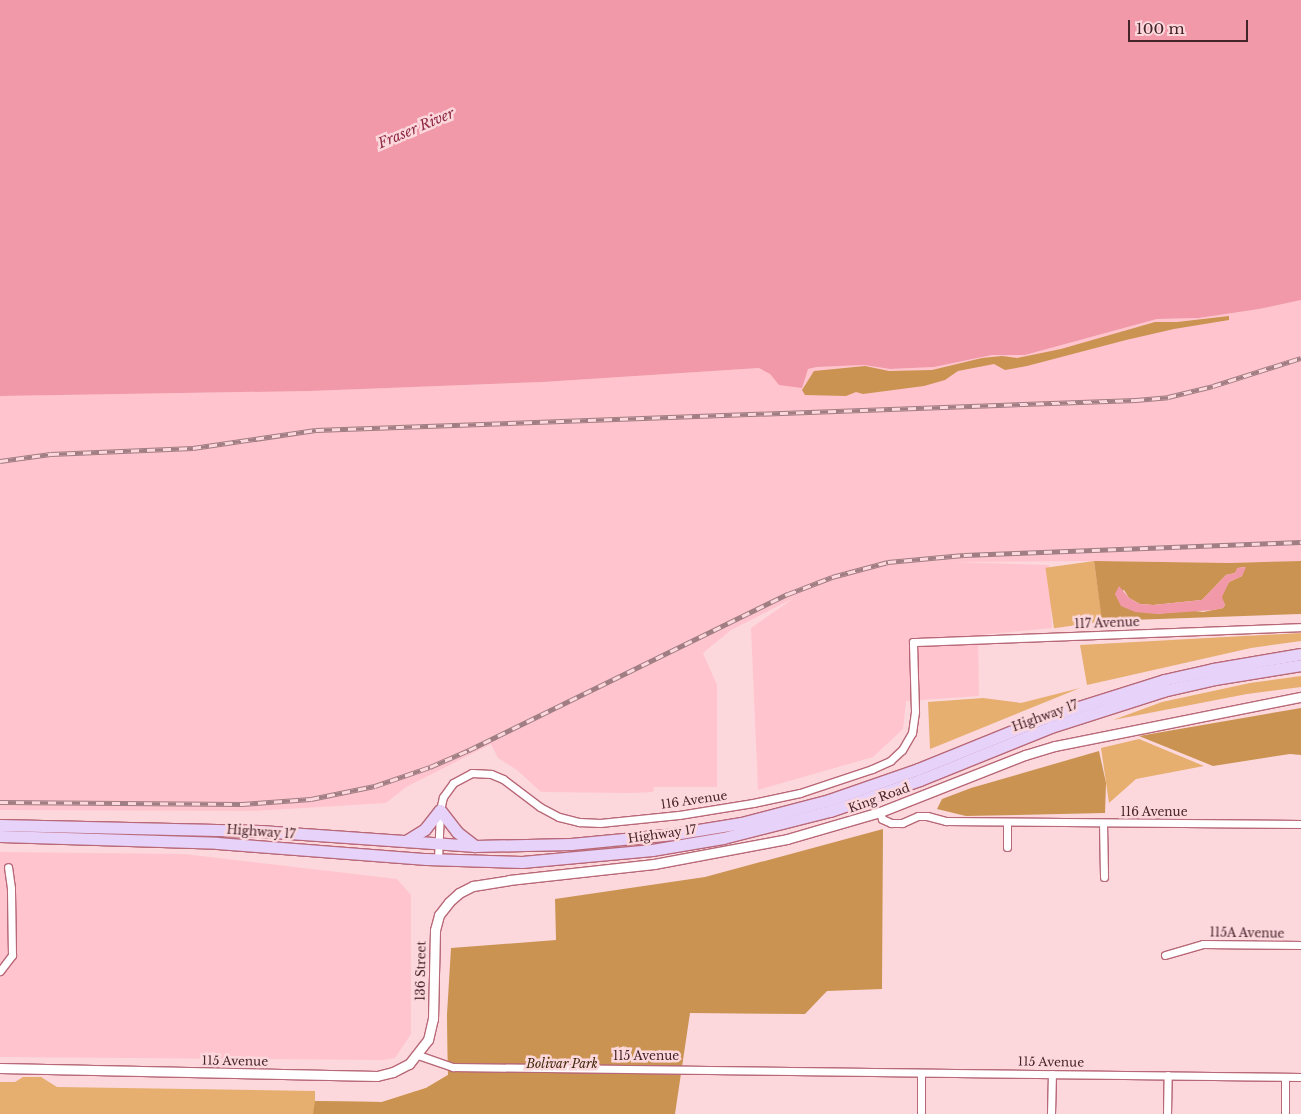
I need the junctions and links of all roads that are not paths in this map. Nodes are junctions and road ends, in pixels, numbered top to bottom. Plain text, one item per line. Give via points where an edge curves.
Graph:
1 (1301, 628) edge
2 (913, 642) joint
3 (1301, 654) edge
4 (1301, 665) edge
5 (1301, 697) edge
6 (440, 810) junction
7 (880, 812) junction
8 (1007, 822) junction
9 (1104, 823) junction
10 (1301, 824) edge
11 (0, 825) edge
12 (0, 836) edge
13 (406, 841) junction
14 (439, 844) junction
15 (476, 846) junction
16 (1007, 846) dead end
17 (438, 860) junction
18 (8, 867) dead end
19 (1104, 877) dead end
20 (459, 893) joint
21 (1301, 945) edge
22 (1165, 955) dead end
23 (0, 971) edge
24 (418, 1055) junction
25 (0, 1068) edge
26 (921, 1073) junction
27 (1052, 1074) junction
28 (1168, 1075) junction
29 (1285, 1077) junction
30 (1301, 1077) edge
31 (921, 1114) edge
32 (1052, 1114) edge
33 (1167, 1114) edge
34 (1285, 1114) edge

1 - 2 street, 117 Avenue
2 - 6 street, 116 Avenue via 915,712 912,733 902,750 890,761 872,769 800,793 707,810 600,822 580,822 549,812 508,782 491,774 472,773 453,783 443,797
3 - 15 highway, Highway 17 via 1164,680 1047,717 869,787 741,823 611,841
4 - 17 highway, Highway 17 via 1163,691 1051,727 874,797 775,826 652,850 583,858 522,862
5 - 7 street, King Road via 1055,746
6 - 13 highway via 425,829
6 - 14 street
6 - 15 highway via 457,832
7 - 8 street, 116 Avenue via 882,819 891,823 902,823 918,816 946,822
7 - 20 street, King Road via 787,839 727,852 654,864 488,882
8 - 9 street, 116 Avenue
8 - 16 street
9 - 10 street, 116 Avenue
9 - 19 street
11 - 13 highway, Highway 17 via 252,830
12 - 17 highway, Highway 17 via 242,844
13 - 14 highway, Highway 17
14 - 15 highway, Highway 17
14 - 17 street
18 - 23 street via 12,956
20 - 24 street, 136 Street via 439,915 435,930 433,1019 428,1040
21 - 22 street, 115A Avenue via 1203,944
24 - 25 street, 115 Avenue via 393,1072 377,1076
24 - 26 street, 115 Avenue via 453,1067
26 - 27 street, 115 Avenue
26 - 31 street
27 - 28 street, 115 Avenue
27 - 32 street
28 - 29 street, 115 Avenue
28 - 33 street
29 - 30 street, 115 Avenue
29 - 34 street

